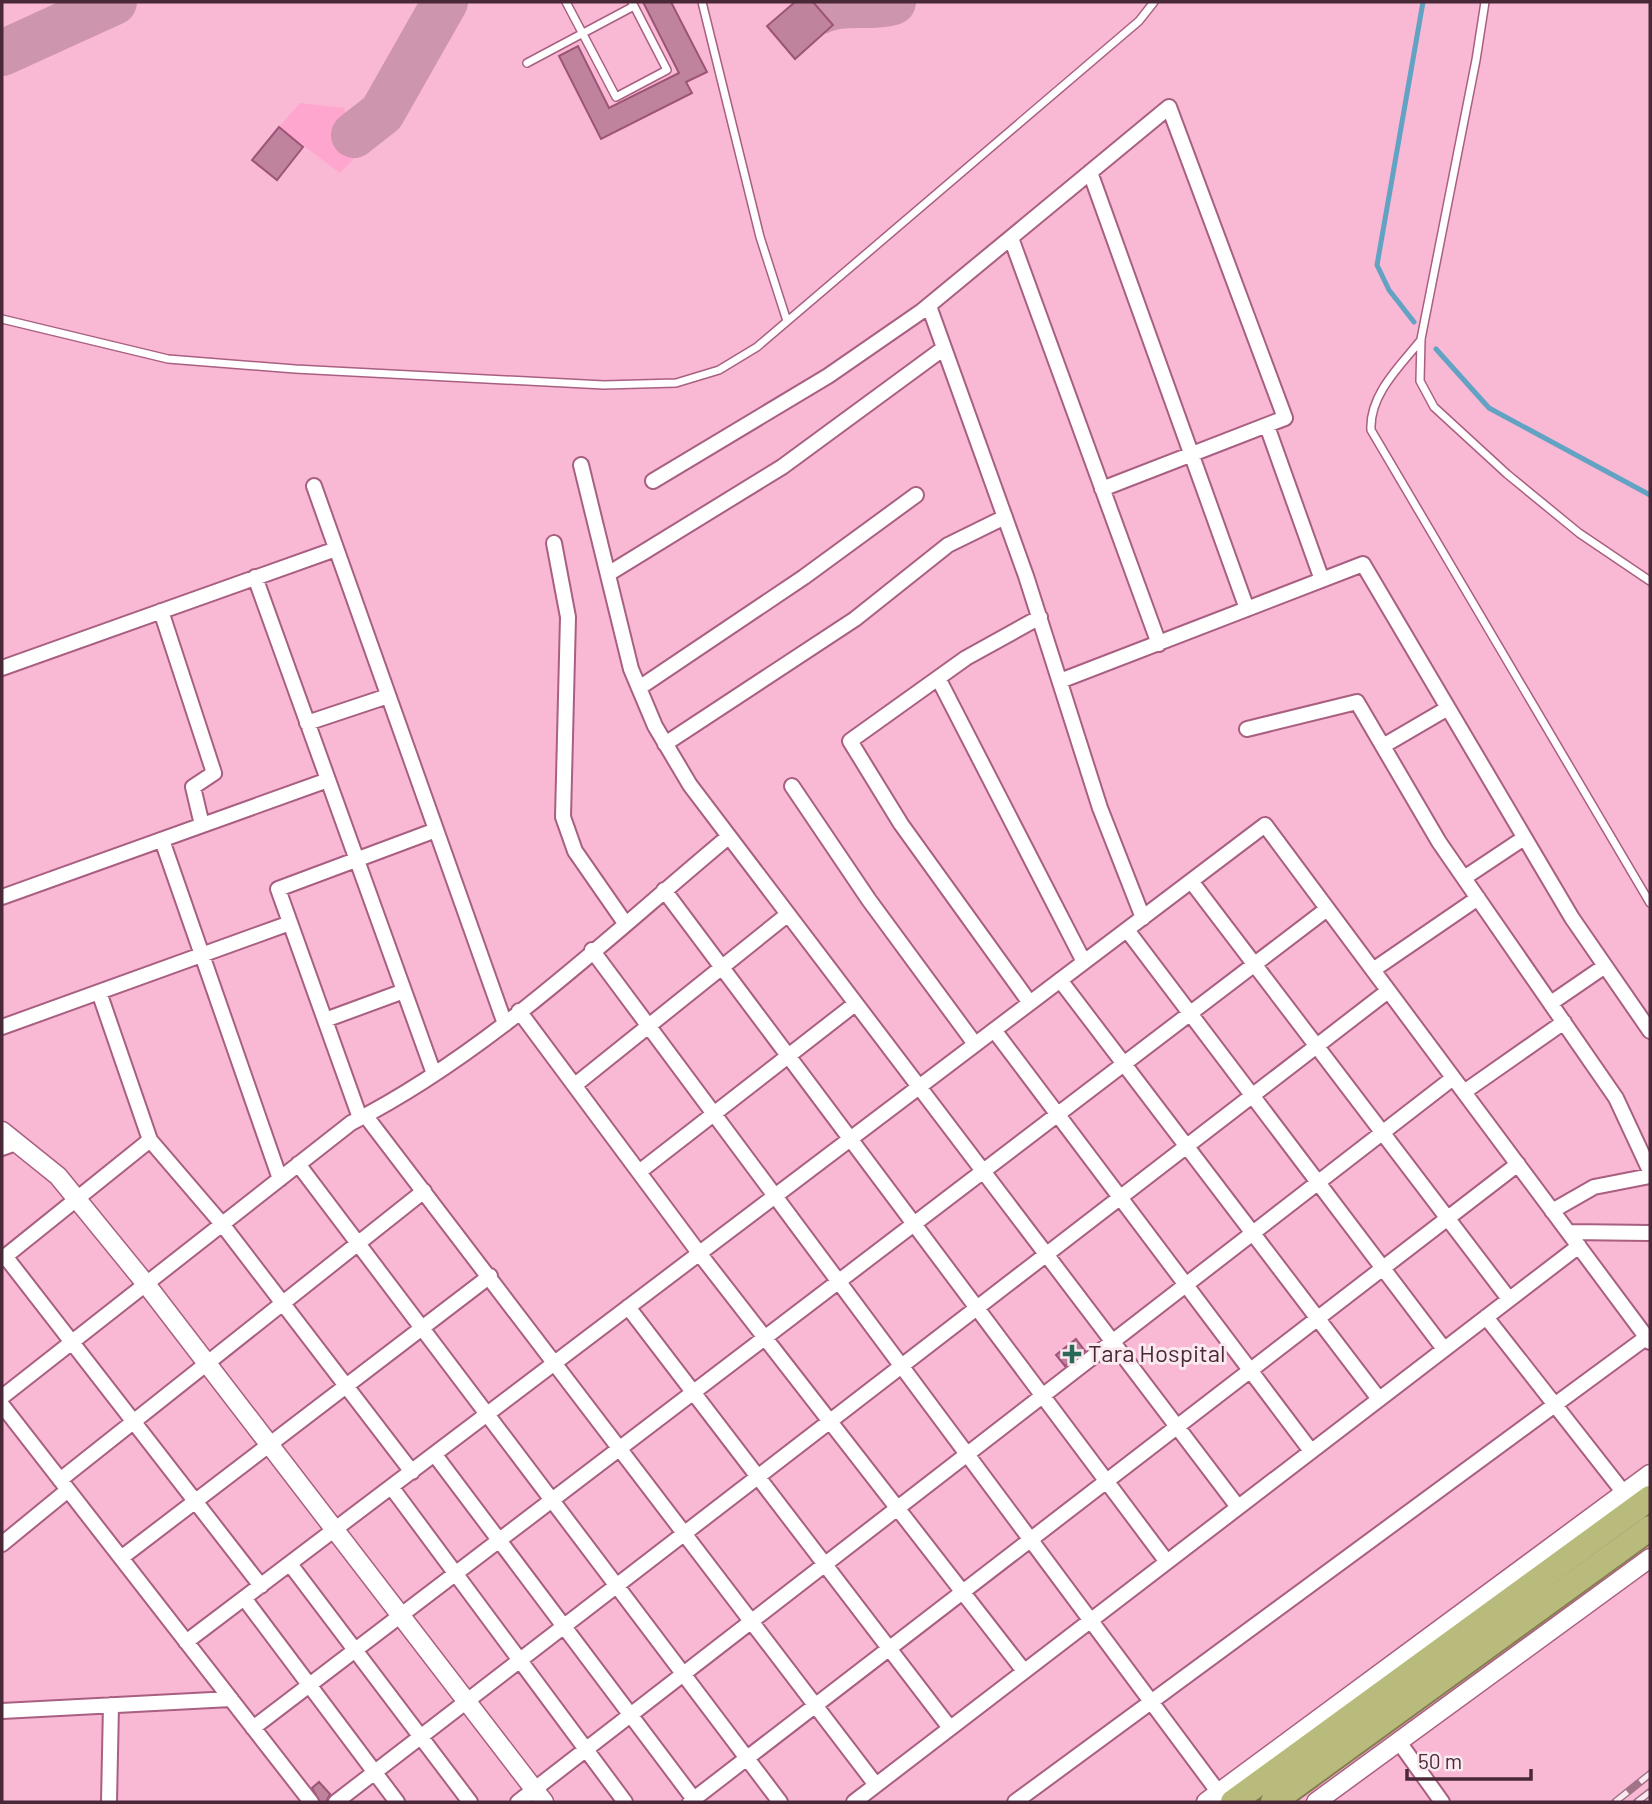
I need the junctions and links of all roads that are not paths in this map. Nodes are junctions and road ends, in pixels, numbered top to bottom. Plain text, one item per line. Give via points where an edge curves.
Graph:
1 (566, 2) edge
2 (702, 2) edge
3 (1154, 2) edge
4 (1485, 2) edge
5 (633, 4) edge
6 (583, 34) junction
7 (527, 63) dead end
8 (1090, 172) junction
9 (1011, 238) junction
10 (929, 306) junction
11 (2, 319) edge
12 (787, 321) junction
13 (1421, 339) junction
14 (944, 348) junction
15 (1267, 426) junction
16 (1192, 454) junction
17 (581, 465) dead end
18 (653, 481) dead end
19 (314, 486) dead end
20 (1102, 489) junction
21 (916, 495) dead end
22 (1005, 517) junction
23 (554, 543) dead end
24 (336, 549) junction
25 (608, 574) junction
26 (255, 577) junction
27 (1322, 580) junction
28 (1650, 581) edge
29 (1247, 609) junction
30 (161, 611) junction
31 (1040, 617) junction
32 (1158, 644) junction
33 (2, 668) edge
34 (938, 678) junction
35 (1060, 681) junction
36 (639, 688) junction
37 (388, 696) junction
38 (1448, 708) junction
39 (307, 723) junction
40 (1247, 729) dead end
41 (665, 744) junction
42 (1383, 746) junction
43 (328, 780) junction
44 (792, 786) dead end
45 (202, 825) junction
46 (436, 830) junction
47 (727, 838) junction
48 (1524, 838) junction
49 (162, 840) junction
50 (357, 859) junction
51 (1464, 877) junction
52 (1191, 881) junction
53 (664, 890) junction
54 (2, 897) edge
55 (1478, 898) junction
56 (1650, 903) edge
57 (1327, 909) junction
58 (787, 915) junction
59 (1143, 918) junction
60 (290, 923) junction
61 (625, 923) junction
62 (1127, 930) junction
63 (592, 950) junction
64 (202, 955) junction
65 (1084, 962) junction
66 (1254, 965) junction
67 (1605, 966) junction
68 (721, 967) junction
69 (1373, 970) junction
70 (1060, 980) junction
71 (404, 991) junction
72 (1388, 991) junction
73 (100, 992) junction
74 (1030, 1003) junction
75 (1551, 1003) junction
76 (855, 1004) junction
77 (519, 1011) junction
78 (1190, 1013) junction
79 (325, 1020) junction
80 (1564, 1022) junction
81 (505, 1024) junction
82 (649, 1026) junction
83 (2, 1027) edge
84 (994, 1030) junction
85 (1650, 1031) edge
86 (975, 1044) junction
87 (1317, 1046) junction
88 (788, 1056) junction
89 (1123, 1064) junction
90 (434, 1074) junction
91 (1453, 1077) junction
92 (575, 1086) junction
93 (919, 1087) junction
94 (1464, 1092) junction
95 (1252, 1096) junction
96 (714, 1114) junction
97 (1058, 1114) junction
98 (363, 1116) junction
99 (2, 1131) edge
100 (1382, 1132) junction
101 (849, 1139) junction
102 (150, 1140) junction
103 (9, 1146) edge
104 (1186, 1147) junction
105 (298, 1164) junction
106 (1518, 1164) junction
107 (983, 1171) junction
108 (1650, 1171) edge
109 (639, 1172) junction
110 (1650, 1176) edge
111 (279, 1179) junction
112 (1318, 1182) junction
113 (424, 1191) junction
114 (775, 1195) junction
115 (1120, 1198) junction
116 (77, 1199) junction
117 (1552, 1211) junction
118 (1447, 1218) junction
119 (222, 1224) junction
120 (914, 1224) junction
121 (1252, 1233) junction
122 (1569, 1233) junction
123 (1650, 1233) edge
124 (358, 1244) junction
125 (1578, 1246) junction
126 (699, 1253) junction
127 (1046, 1255) junction
128 (4, 1257) edge
129 (1383, 1268) junction
130 (490, 1276) junction
131 (839, 1281) junction
132 (146, 1284) junction
133 (1186, 1284) junction
134 (1509, 1299) junction
135 (283, 1304) junction
136 (628, 1307) junction
137 (977, 1308) junction
138 (1486, 1317) junction
139 (1317, 1319) junction
140 (422, 1328) junction
141 (765, 1338) junction
142 (1649, 1340) edge
143 (73, 1341) junction
144 (1112, 1342) junction
145 (1444, 1349) junction
146 (556, 1362) junction
147 (208, 1363) junction
148 (902, 1366) junction
149 (1250, 1370) junction
150 (346, 1386) junction
151 (693, 1392) junction
152 (1042, 1396) junction
153 (2, 1397) edge
154 (1378, 1399) junction
155 (2, 1405) edge
156 (1555, 1405) junction
157 (487, 1415) junction
158 (135, 1421) junction
159 (831, 1421) junction
160 (1177, 1427) junction
161 (270, 1444) junction
162 (621, 1447) junction
163 (1311, 1451) junction
164 (967, 1454) junction
165 (435, 1455) junction
166 (412, 1472) junction
167 (1650, 1474) edge
168 (758, 1477) junction
169 (1106, 1481) junction
170 (64, 1485) junction
171 (391, 1488) junction
172 (1624, 1493) junction
173 (1650, 1498) edge
174 (552, 1500) junction
175 (196, 1501) junction
176 (1238, 1507) junction
177 (898, 1508) junction
178 (1650, 1528) edge
179 (336, 1530) junction
180 (686, 1533) junction
181 (1031, 1539) junction
182 (499, 1540) junction
183 (2, 1544) edge
184 (121, 1558) junction
185 (1650, 1558) edge
186 (1167, 1562) junction
187 (290, 1564) junction
188 (825, 1564) junction
189 (456, 1574) junction
190 (261, 1586) junction
191 (617, 1586) junction
192 (963, 1592) junction
193 (244, 1598) junction
194 (401, 1615) junction
195 (1091, 1620) junction
196 (752, 1621) junction
197 (564, 1627) junction
198 (186, 1642) junction
199 (889, 1648) junction
200 (355, 1650) junction
201 (520, 1661) junction
202 (1024, 1671) junction
203 (683, 1674) junction
204 (310, 1685) junction
205 (231, 1699) junction
206 (1151, 1701) junction
207 (467, 1702) junction
208 (111, 1705) junction
209 (816, 1705) junction
210 (2, 1711) edge
211 (631, 1715) junction
212 (253, 1728) junction
213 (950, 1728) junction
214 (421, 1737) junction
215 (1399, 1742) junction
216 (586, 1750) junction
217 (747, 1759) junction
218 (375, 1772) junction
219 (876, 1785) junction
220 (539, 1796) edge
221 (1336, 1797) edge
222 (1219, 1799) edge
223 (693, 1801) edge
224 (109, 1802) edge
225 (311, 1802) edge
226 (336, 1802) edge
227 (397, 1802) edge
228 (470, 1802) edge
229 (518, 1802) edge
230 (625, 1802) edge
231 (780, 1802) edge
232 (853, 1802) edge
233 (1015, 1802) edge
234 (1273, 1802) edge
235 (1316, 1802) edge
236 (1442, 1802) edge

1 - 6 lane
2 - 12 lane via 760,237
3 - 12 lane via 1139,20
4 - 13 lane
5 - 6 lane
5 - 6 lane via 667,70 616,97
6 - 7 lane
8 - 9 street
8 - 15 street via 1168,107 1285,418
8 - 16 street
9 - 10 street
9 - 20 street
10 - 14 street
10 - 18 street via 828,376
11 - 12 lane via 168,359 604,385 676,383 719,370 757,347
13 - 28 lane via 1420,381 1434,407 1579,533
13 - 56 lane via 1378,395 1370,416 1371,430
14 - 22 street
14 - 25 street via 782,467
15 - 16 street
15 - 27 street
16 - 20 street
16 - 29 street
17 - 25 street
19 - 24 street
20 - 32 street
21 - 36 street
22 - 31 street
22 - 41 street via 948,545 855,619
23 - 61 street via 568,617 563,817 575,851
24 - 26 street
24 - 37 street
25 - 36 street
26 - 30 street
26 - 39 street
27 - 29 street
27 - 38 street via 1363,564
29 - 32 street
30 - 33 street
30 - 45 street via 214,773 193,787
31 - 34 street
31 - 35 street
32 - 35 street
34 - 65 street
34 - 74 street via 850,741 901,824
35 - 59 street via 1100,808
36 - 41 street
37 - 39 street
37 - 46 street
38 - 42 street
38 - 48 street
39 - 43 street
40 - 42 street via 1357,702
41 - 47 street
42 - 51 street via 1438,842
43 - 45 street
43 - 50 street
44 - 86 street
45 - 49 street
46 - 50 street
46 - 81 street
47 - 53 street
47 - 58 street
48 - 51 street
48 - 67 street
49 - 54 street
49 - 64 street
50 - 60 street via 278,889
50 - 71 street
51 - 55 street
52 - 57 street via 1265,825
52 - 59 street
52 - 66 street
53 - 61 street
53 - 68 street
55 - 69 street
55 - 75 street
57 - 66 street
57 - 69 street
58 - 68 street
58 - 76 street
59 - 62 street
60 - 64 street
60 - 79 street
61 - 63 street
62 - 65 street
62 - 78 street
63 - 77 street
63 - 82 street
64 - 73 street
64 - 111 street
65 - 70 street
66 - 78 street
66 - 87 street
67 - 75 street
67 - 85 street
68 - 82 street
68 - 88 street
69 - 72 street
70 - 74 street
70 - 89 street
71 - 79 street
71 - 90 street
72 - 87 street
72 - 91 street
73 - 83 street
73 - 102 street
74 - 84 street
75 - 80 street
76 - 88 street
76 - 93 street
77 - 81 street
77 - 92 street
78 - 89 street
78 - 95 street
79 - 98 street
80 - 94 street
80 - 108 street via 1616,1098
81 - 90 street
82 - 92 street
82 - 96 street
84 - 86 street
84 - 97 street
86 - 93 street
87 - 95 street
87 - 100 street
88 - 96 street
88 - 101 street
89 - 97 street
89 - 104 street
90 - 98 street via 404,1096
91 - 94 street
91 - 100 street
92 - 109 street
93 - 101 street
93 - 107 street
94 - 106 street
95 - 104 street
95 - 112 street
96 - 109 street
96 - 114 street
97 - 107 street
97 - 115 street
98 - 105 street
98 - 113 street
99 - 103 street
100 - 112 street
100 - 118 street
101 - 114 street
101 - 120 street
102 - 116 street
102 - 119 street
103 - 116 street via 58,1176
104 - 115 street
104 - 121 street
105 - 111 street
105 - 124 street
106 - 117 street
106 - 118 street
107 - 120 street
107 - 127 street
109 - 126 street
110 - 117 street via 1594,1187
111 - 119 street
112 - 121 street
112 - 129 street
113 - 124 street
113 - 130 street
114 - 126 street
114 - 131 street
115 - 127 street
115 - 133 street
116 - 128 street
116 - 132 street
117 - 122 street
118 - 129 street
118 - 134 street
119 - 132 street
119 - 135 street
120 - 131 street
120 - 137 street
121 - 133 street
121 - 139 street
122 - 123 street
122 - 125 street
124 - 135 street
124 - 140 street
125 - 134 street
125 - 142 street
126 - 136 street
126 - 141 street
127 - 137 street
127 - 144 street
128 - 143 street
129 - 139 street
129 - 145 street
130 - 140 street
130 - 146 street
131 - 141 street
131 - 148 street
132 - 143 street
132 - 147 street
133 - 144 street
133 - 149 street
134 - 138 street
135 - 147 street
135 - 150 street
136 - 146 street
136 - 151 street
137 - 148 street
137 - 152 street
138 - 145 street
138 - 156 street
139 - 149 street
139 - 154 street
140 - 150 street
140 - 157 street
141 - 151 street
141 - 159 street
142 - 156 street
143 - 153 street
143 - 158 street
144 - 152 street
144 - 160 street
145 - 154 street
146 - 157 street
146 - 162 street
147 - 158 street
147 - 161 street
148 - 159 street
148 - 164 street
149 - 160 street
149 - 163 street
150 - 161 street
150 - 166 street
151 - 162 street
151 - 168 street
152 - 164 street
152 - 169 street
154 - 163 street
155 - 170 street
156 - 172 street
156 - 206 street
157 - 165 street
157 - 174 street
158 - 170 street
158 - 175 street
159 - 168 street
159 - 177 street
160 - 169 street
160 - 176 street
161 - 175 street
161 - 179 street
162 - 174 street
162 - 180 street
163 - 176 street
164 - 177 street
164 - 181 street
165 - 166 street
165 - 182 street
166 - 171 street
167 - 172 street
168 - 180 street
168 - 188 street
169 - 181 street
169 - 186 street
170 - 183 street
170 - 184 street
171 - 179 street
171 - 189 street
172 - 222 street
173 - 222 highway
174 - 182 street
174 - 191 street
175 - 184 street
175 - 190 street
176 - 186 street
177 - 188 street
177 - 192 street
178 - 234 highway
179 - 187 street
179 - 194 street
180 - 191 street
180 - 196 street
181 - 192 street
181 - 195 street
182 - 189 street
182 - 197 street
184 - 198 street
185 - 215 street
186 - 195 street
187 - 190 street
187 - 200 street
188 - 196 street
188 - 199 street
189 - 194 street
189 - 201 street
190 - 193 street
191 - 197 street
191 - 203 street
192 - 199 street
192 - 202 street
193 - 198 street
193 - 204 street
194 - 200 street
194 - 207 street
195 - 202 street
195 - 206 street
196 - 203 street
196 - 209 street
197 - 201 street
197 - 211 street
198 - 205 street
199 - 209 street
199 - 213 street
200 - 204 street
200 - 214 street
201 - 207 street
201 - 216 street
202 - 213 street
203 - 211 street
203 - 217 street
204 - 212 street
204 - 218 street
205 - 208 street
205 - 212 street
206 - 222 street
206 - 233 street
207 - 214 street
207 - 220 street
208 - 210 street
208 - 224 street
209 - 217 street
209 - 219 street
211 - 216 street
211 - 223 street
212 - 225 street
213 - 219 street
214 - 218 street
214 - 228 street
215 - 221 street
215 - 236 street
216 - 220 street
216 - 230 street
217 - 223 street
217 - 231 street
218 - 226 street
218 - 227 street
219 - 232 street
220 - 229 street
221 - 235 street

